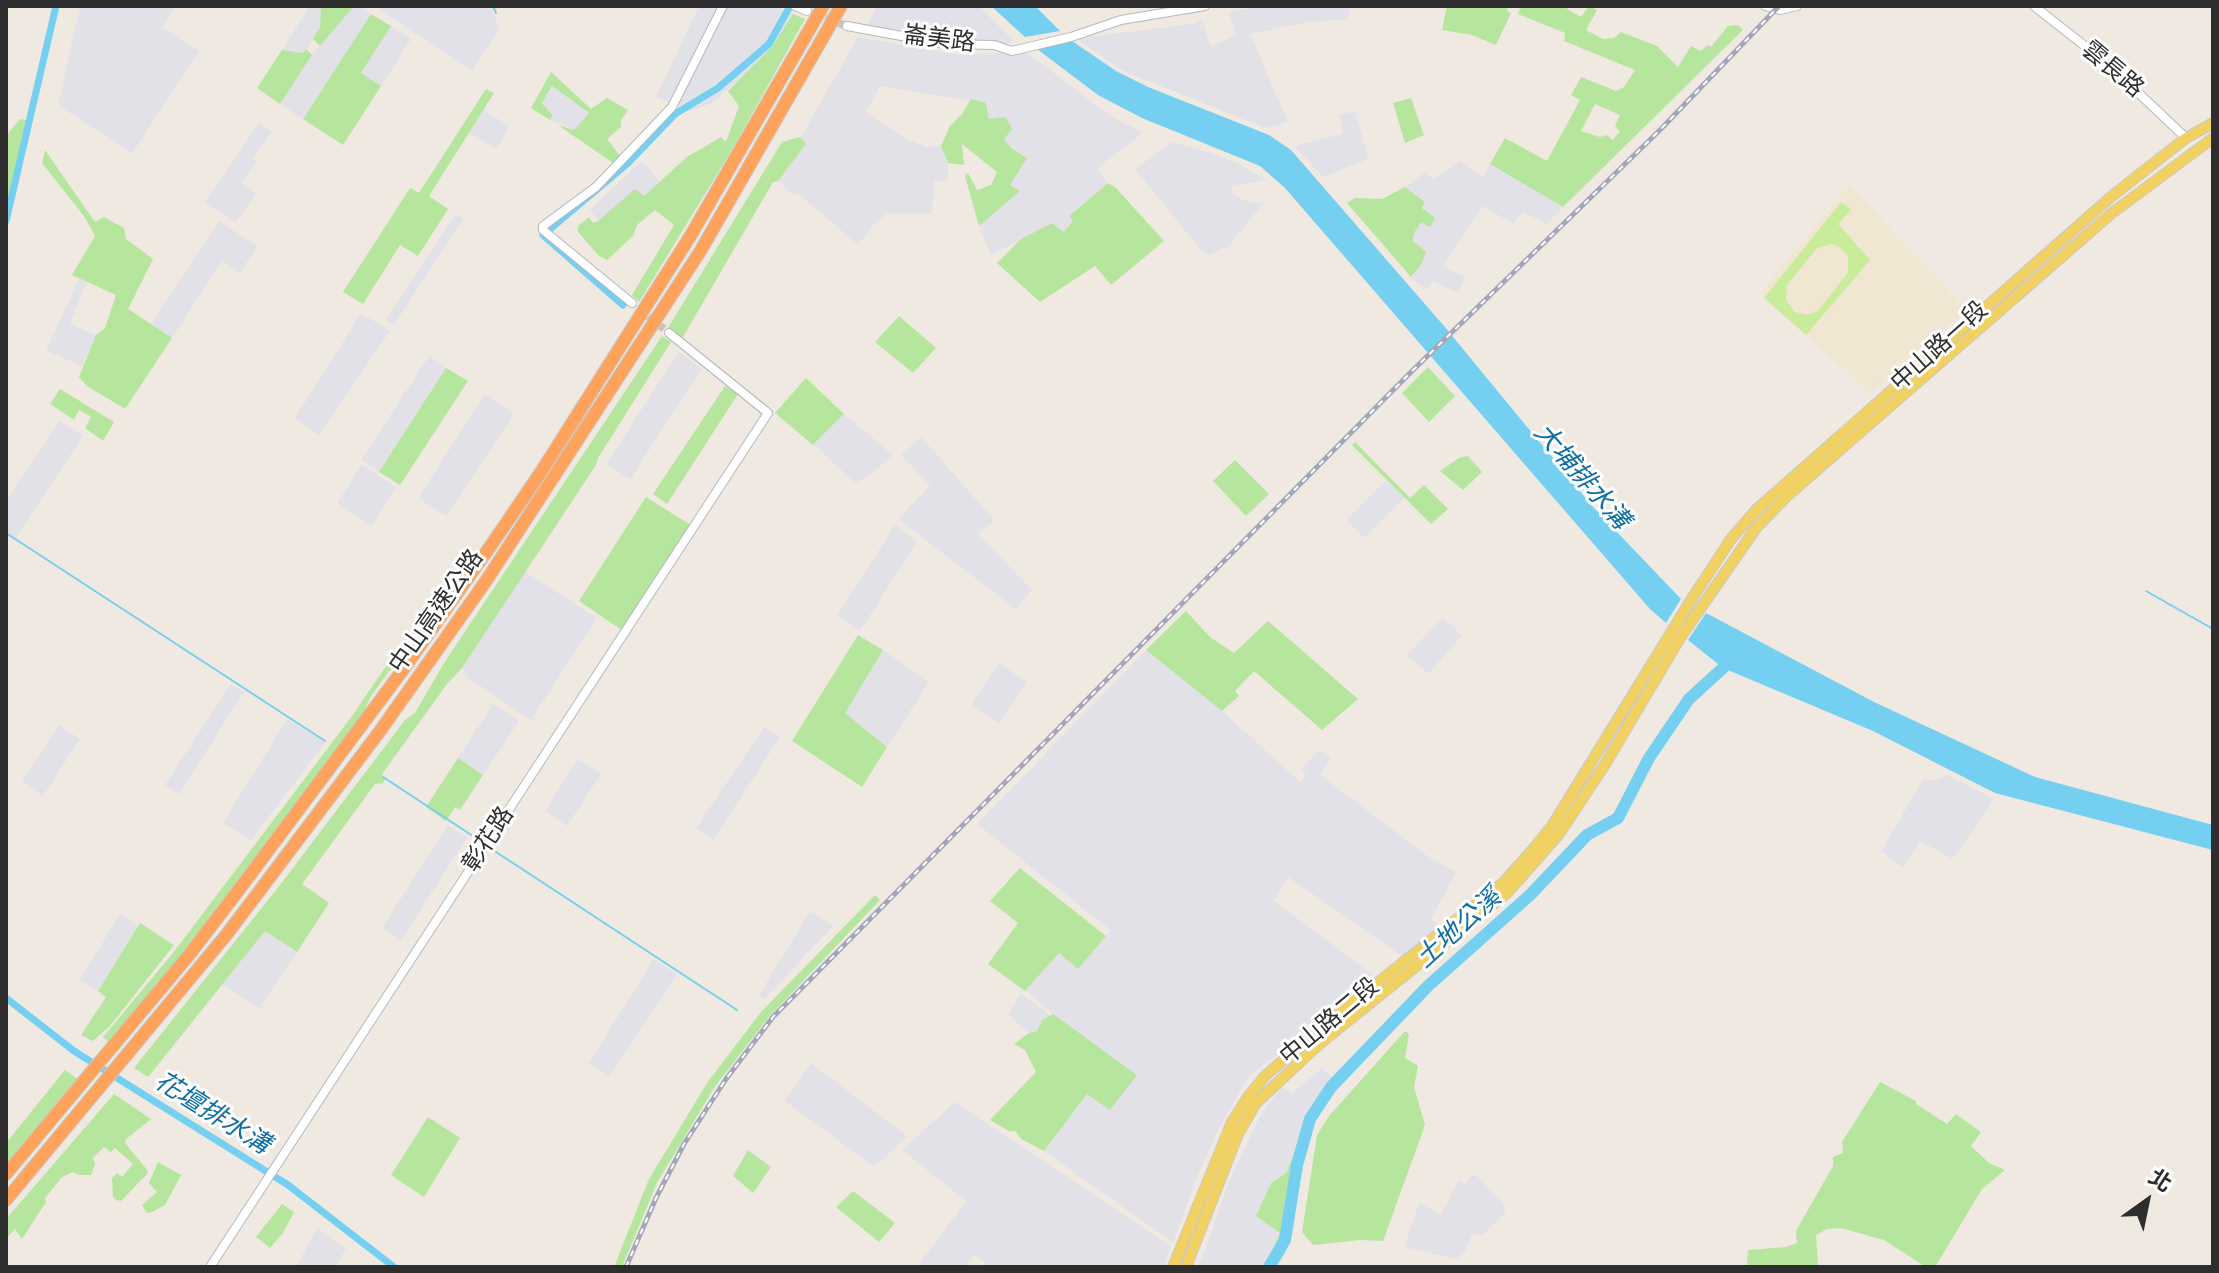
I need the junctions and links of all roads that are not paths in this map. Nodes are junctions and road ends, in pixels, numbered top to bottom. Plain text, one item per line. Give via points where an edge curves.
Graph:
1 (723, 6) edge
2 (823, 6) edge
3 (841, 6) edge
4 (1205, 6) edge
5 (1765, 6) edge
6 (1797, 6) edge
7 (2034, 6) edge
8 (847, 26) tunnel mouth
9 (2213, 123) edge
10 (2186, 138) junction
11 (2213, 138) edge
12 (632, 303) tunnel mouth
13 (669, 333) tunnel mouth
14 (1698, 601) junction
15 (1555, 830) junction
16 (6, 1174) edge
17 (6, 1200) edge
18 (210, 1267) edge
19 (1173, 1267) edge
20 (1186, 1267) edge

1 - 12 street via 672,107 616,167 573,206 547,221 543,230
2 - 16 highway, 中山高速公路 via 691,235 492,544 189,955
3 - 17 highway, 中山高速公路 via 694,262 486,581 264,886
4 - 8 street, 崙美路 via 1121,20 1012,51
5 - 6 street
7 - 10 street, 雲長路 via 2109,65
9 - 10 main road, 中山路一段
10 - 14 main road, 中山路一段 via 2101,206 1757,509 1731,539
11 - 14 main road, 中山路一段 via 2112,213 1787,496
13 - 18 street, 彰花路 via 768,413
14 - 15 main road
15 - 19 main road, 中山路二段 via 1504,882 1265,1076 1232,1122
15 - 20 main road, 中山路二段 via 1507,893 1318,1045 1256,1103 1238,1134

